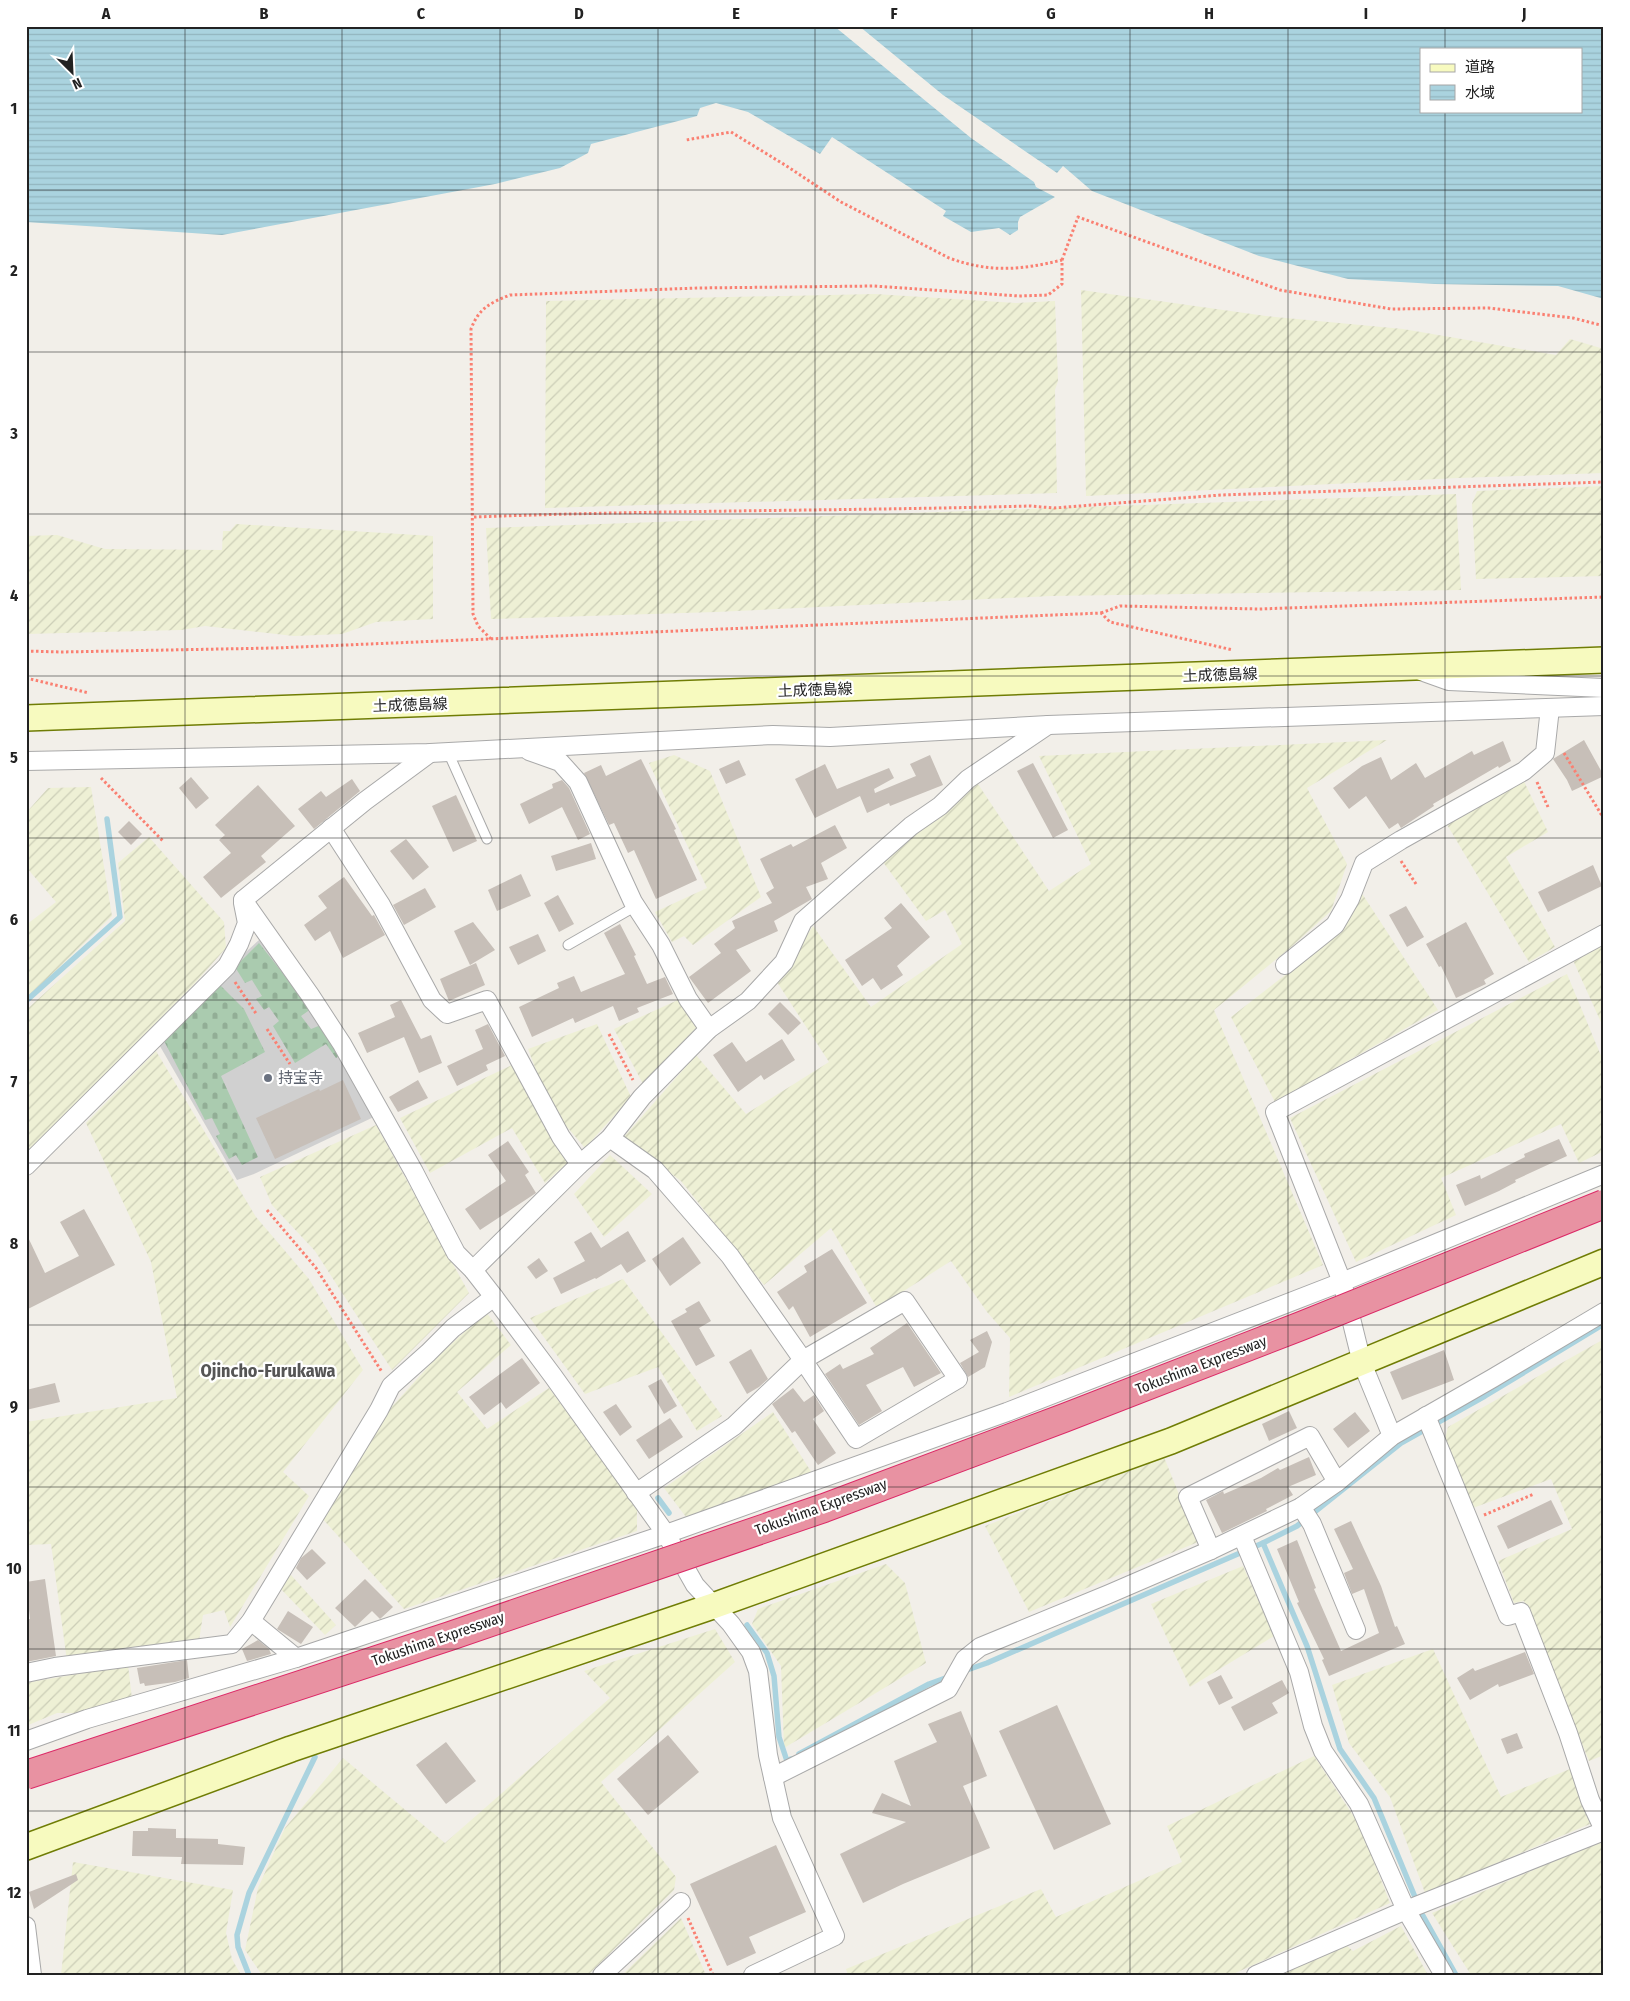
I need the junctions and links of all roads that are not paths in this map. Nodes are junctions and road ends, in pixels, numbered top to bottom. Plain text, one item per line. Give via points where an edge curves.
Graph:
1 (1604, 660) edge
2 (1412, 668) junction
3 (1604, 688) edge
4 (1604, 706) edge
5 (1549, 714) junction
6 (26, 718) edge
7 (1048, 725) junction
8 (522, 748) junction
9 (448, 752) junction
10 (430, 753) junction
11 (26, 761) edge
12 (331, 828) junction
13 (487, 839) dead end
14 (243, 900) junction
15 (636, 906) junction
16 (1604, 934) edge
17 (568, 945) dead end
18 (1285, 965) dead end
19 (709, 1029) junction
20 (610, 1138) junction
21 (580, 1164) junction
22 (26, 1166) edge
23 (1604, 1174) edge
24 (1604, 1204) edge
25 (1604, 1262) edge
26 (473, 1270) junction
27 (1342, 1282) junction
28 (494, 1297) junction
29 (1604, 1312) edge
30 (803, 1360) junction
31 (1362, 1363) junction
32 (1429, 1423) junction
33 (1392, 1436) junction
34 (1337, 1482) junction
35 (636, 1493) junction
36 (1306, 1515) junction
37 (666, 1534) junction
38 (1247, 1545) junction
39 (1211, 1550) junction
40 (714, 1606) junction
41 (251, 1621) junction
42 (1356, 1630) dead end
43 (296, 1658) junction
44 (26, 1673) edge
45 (26, 1741) edge
46 (26, 1776) edge
47 (773, 1777) junction
48 (1604, 1830) edge
49 (26, 1847) edge
50 (681, 1902) road end
51 (1415, 1907) junction
52 (26, 1926) edge
53 (32, 1975) edge
54 (602, 1975) edge
55 (753, 1975) edge
56 (1256, 1975) edge
57 (1444, 1975) edge

1 - 2 street, 土成徳島線
2 - 3 street via 1449,681
2 - 6 street, 土成徳島線
4 - 5 street
5 - 7 street
5 - 18 street via 1545,754 1529,767 1364,864 1335,925
7 - 8 street
7 - 19 street via 968,779 803,921 784,962 748,1001
8 - 9 street
8 - 15 street via 560,762 578,782
9 - 10 street
9 - 13 lane
10 - 11 street
10 - 12 street
12 - 14 street
12 - 21 street via 381,905 432,1000 447,1014 487,1000 561,1137
14 - 22 street via 248,923 227,966
14 - 26 street via 342,1044 456,1253
15 - 17 lane
15 - 19 street via 662,945 688,999
16 - 27 street via 1275,1112
19 - 20 street via 642,1097
20 - 21 street
20 - 30 street via 655,1170 718,1242
21 - 26 street
23 - 27 street
24 - 46 highway, Tokushima Expressway, bridge via 1292,1330 824,1508
25 - 31 street
26 - 28 street
27 - 31 street
27 - 37 street via 1007,1412
28 - 35 street
28 - 41 street via 453,1328 391,1386
29 - 32 street via 1493,1378
30 - 30 street via 905,1301 958,1380 856,1439
30 - 35 street via 734,1426
31 - 33 street
31 - 40 street via 1171,1441
32 - 33 street
32 - 48 street via 1508,1616 1521,1612
33 - 34 street
34 - 36 street
34 - 39 street via 1310,1436 1188,1496
35 - 37 street
36 - 38 street
36 - 42 street
37 - 40 street via 695,1585
37 - 43 street
38 - 39 street
38 - 51 street via 1299,1672 1323,1751 1359,1804
39 - 47 street via 980,1647 965,1659 948,1689
40 - 47 street via 751,1652 758,1671
40 - 49 street via 291,1750
41 - 43 street
41 - 44 street via 232,1644
43 - 45 street via 87,1718
47 - 55 street via 782,1818 835,1936
48 - 51 street
50 - 54 street
51 - 56 street
51 - 57 street
52 - 53 street

